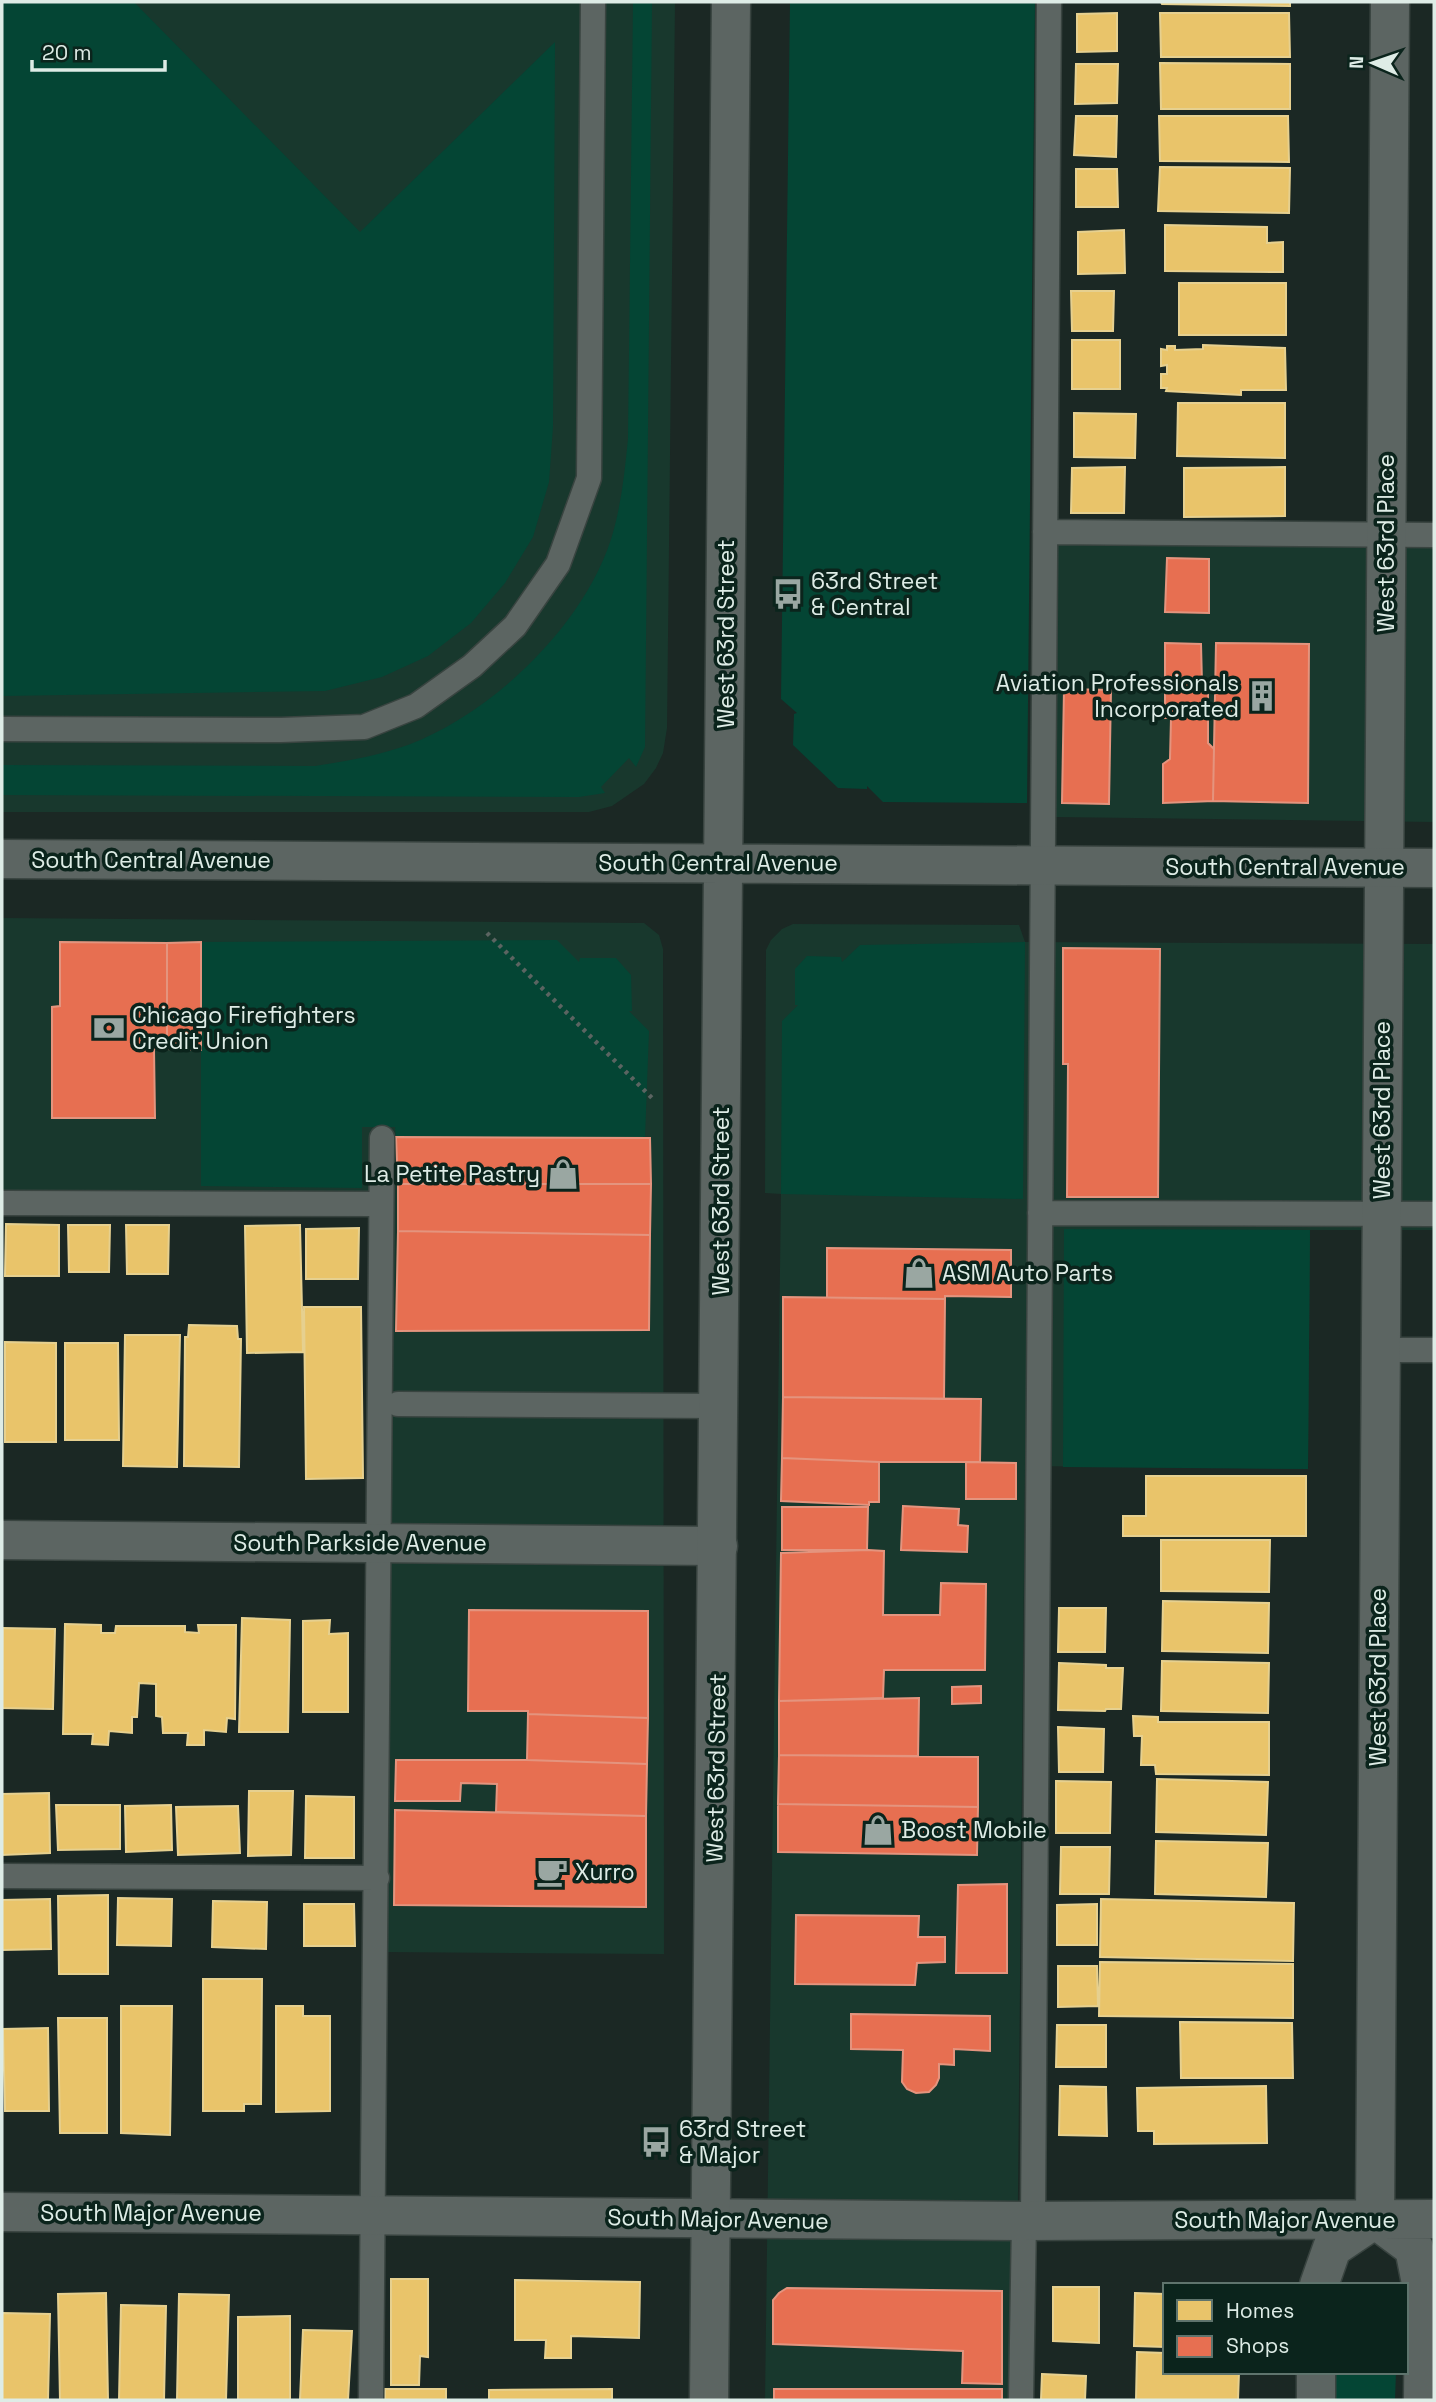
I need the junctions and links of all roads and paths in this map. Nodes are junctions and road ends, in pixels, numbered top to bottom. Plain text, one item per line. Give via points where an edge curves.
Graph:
1 (593, 2) edge
2 (731, 2) edge
3 (1049, 2) edge
4 (1390, 2) edge
5 (1045, 532) junction
6 (1386, 535) junction
7 (1434, 535) edge
8 (2, 729) edge
9 (2, 859) edge
10 (725, 863) junction
11 (1043, 865) junction
12 (1384, 867) junction
13 (1434, 868) edge
14 (487, 933) dead end
15 (654, 1100) dead end
16 (382, 1138) dead end
17 (2, 1203) edge
18 (381, 1204) junction
19 (1040, 1213) junction
20 (1382, 1214) junction
21 (1434, 1214) edge
22 (1381, 1350) junction
23 (1434, 1350) edge
24 (398, 1404) dead end
25 (720, 1406) junction
26 (2, 1541) edge
27 (379, 1543) junction
28 (718, 1546) junction
29 (2, 1876) edge
30 (377, 1878) junction
31 (2, 2212) edge
32 (374, 2214) junction
33 (711, 2219) junction
34 (1375, 2219) junction
35 (1434, 2219) edge
36 (1028, 2221) junction
37 (1320, 2283) edge
38 (1316, 2374) edge
39 (371, 2400) edge
40 (709, 2400) edge
41 (1021, 2400) edge
42 (1316, 2400) edge
43 (1423, 2400) edge

1 - 8 lane via 589,478 558,564 515,626 472,666 416,706 364,726
2 - 10 street, West 63rd Street
3 - 5 lane
4 - 6 street, West 63rd Place
5 - 6 lane
5 - 11 lane
6 - 7 lane
6 - 12 street, West 63rd Place
9 - 10 street, South Central Avenue
10 - 11 street, South Central Avenue
10 - 25 street, West 63rd Street
11 - 12 street, South Central Avenue
11 - 19 lane
12 - 13 street, South Central Avenue
12 - 20 street, West 63rd Place
14 - 15 path
16 - 18 lane
17 - 18 lane
18 - 27 lane
19 - 20 lane
19 - 36 lane
20 - 21 lane
20 - 22 street, West 63rd Place
22 - 23 lane
22 - 34 street, West 63rd Place
24 - 25 lane
25 - 28 street, West 63rd Street
26 - 27 street, South Parkside Avenue
27 - 28 street, South Parkside Avenue
27 - 30 lane
28 - 33 street, West 63rd Street
29 - 30 lane
30 - 32 lane
31 - 32 street, South Major Avenue
32 - 33 street, South Major Avenue
32 - 39 lane
33 - 36 street, South Major Avenue
33 - 40 street, West 63rd Street
34 - 35 street, South Major Avenue
34 - 36 street, South Major Avenue
34 - 37 street via 1332,2248
34 - 43 street via 1414,2248 1424,2298
36 - 41 lane
38 - 42 street

